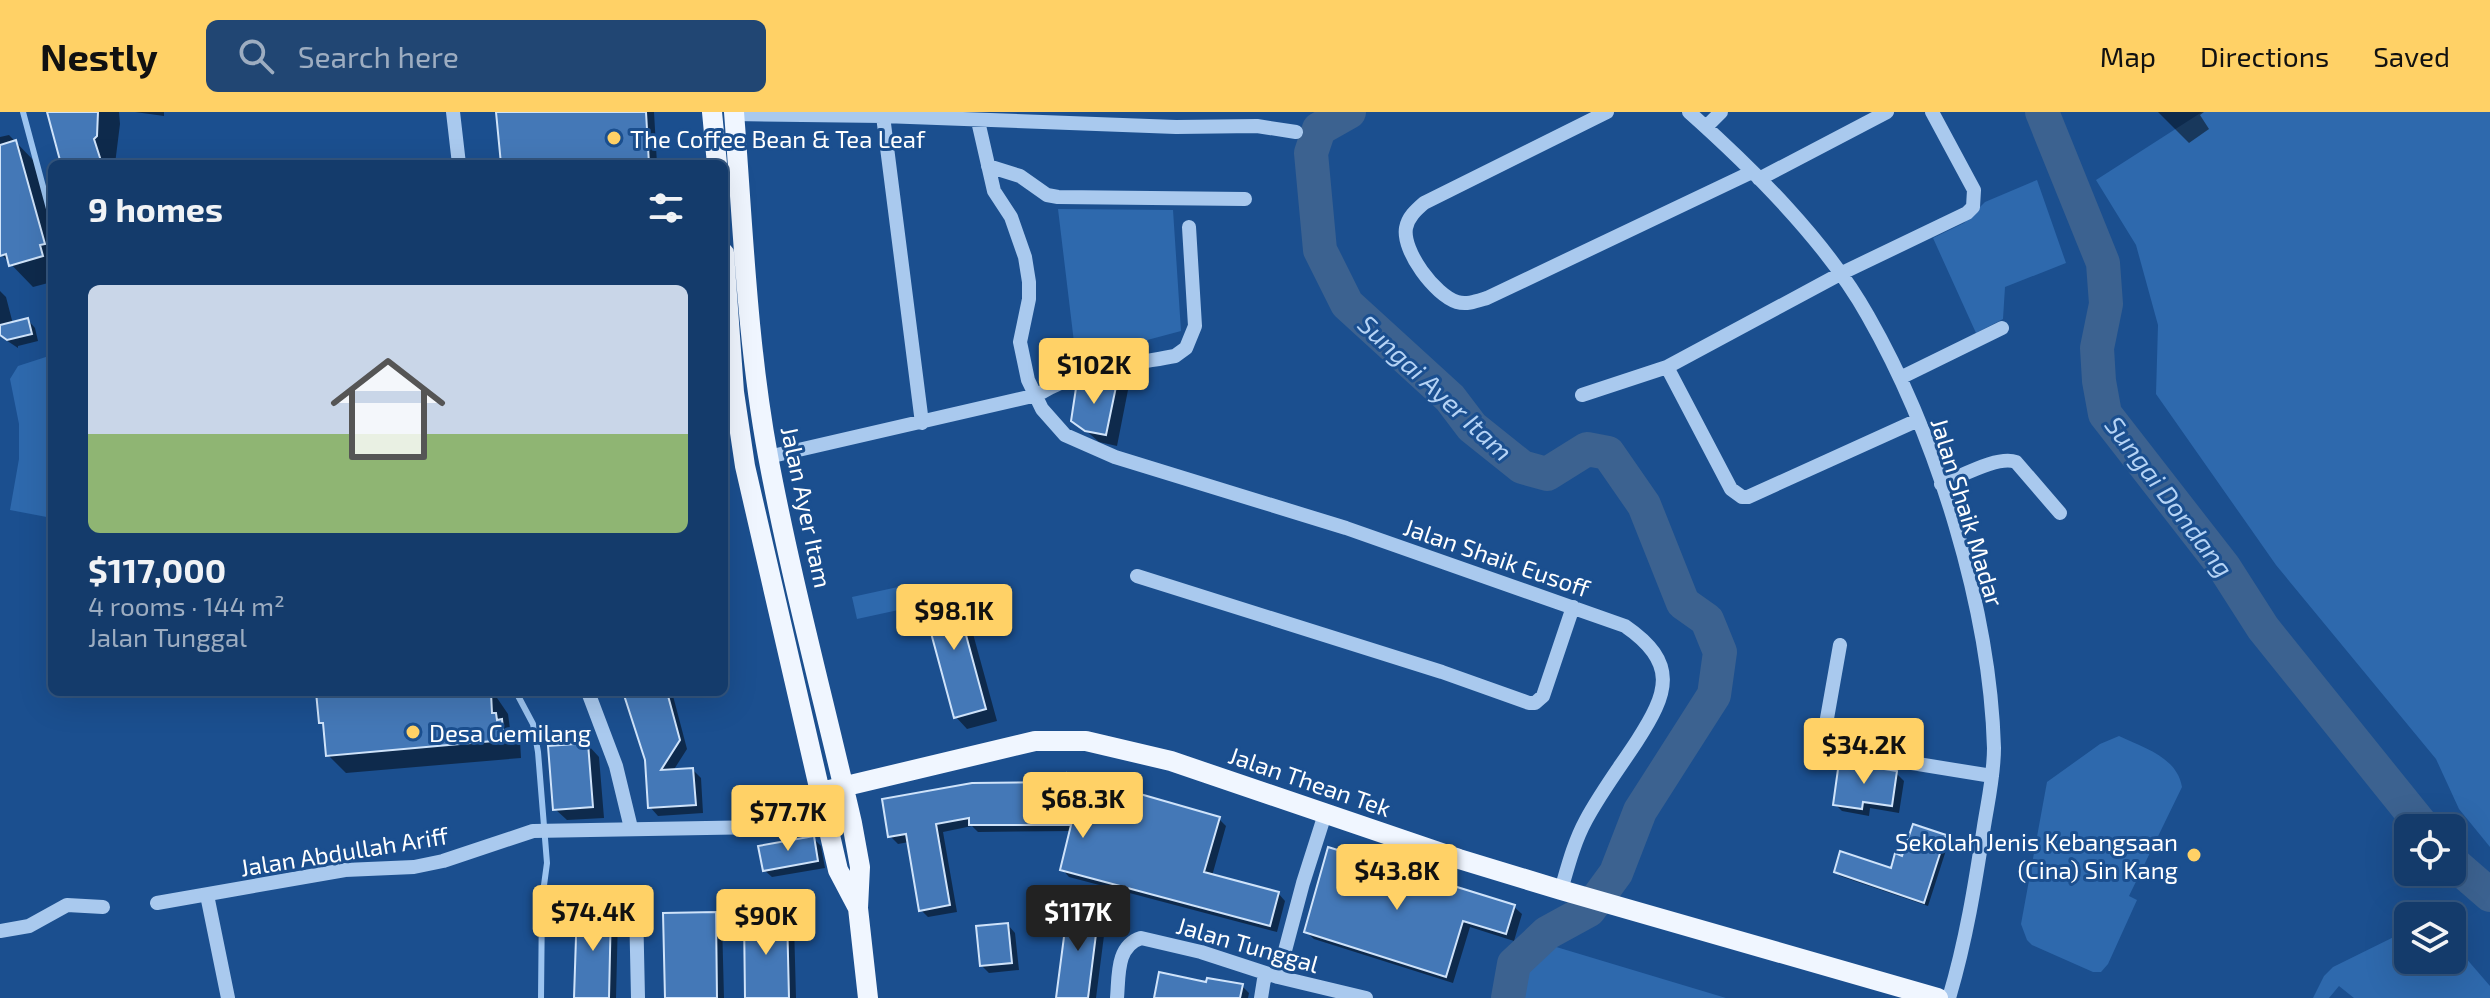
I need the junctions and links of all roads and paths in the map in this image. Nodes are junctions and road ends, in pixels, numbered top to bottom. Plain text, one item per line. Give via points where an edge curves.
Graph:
1 (453, 112) edge
2 (712, 112) edge
3 (1607, 112) edge
4 (1689, 112) edge
5 (1721, 112) edge
6 (1887, 112) edge
7 (1932, 112) edge
8 (734, 113) edge
9 (883, 116) junction
10 (978, 121) junction
11 (1706, 127) junction
12 (1296, 132) dead end
13 (459, 160) edge
14 (717, 160) edge
15 (988, 166) junction
16 (1756, 175) junction
17 (1245, 199) dead end
18 (1189, 227) dead end
19 (1840, 274) junction
20 (2002, 328) dead end
21 (728, 364) edge
22 (1667, 367) junction
23 (1900, 378) junction
24 (758, 389) junction
25 (729, 392) edge
26 (1037, 395) junction
27 (1582, 395) dead end
28 (1918, 420) junction
29 (922, 423) junction
30 (768, 457) junction
31 (1941, 484) junction
32 (2060, 513) dead end
33 (1137, 576) dead end
34 (1573, 607) junction
35 (1840, 645) dead end
36 (590, 696) edge
37 (1992, 776) junction
38 (844, 787) junction
39 (821, 792) junction
40 (1325, 814) junction
41 (829, 826) junction
42 (631, 828) junction
43 (1567, 891) junction
44 (207, 895) junction
45 (157, 903) dead end
46 (636, 905) dead end
47 (103, 907) dead end
48 (858, 908) junction
49 (0, 931) edge
50 (1272, 975) junction
51 (225, 997) edge
52 (638, 998) edge
53 (868, 998) edge
54 (1117, 998) edge
55 (1261, 998) edge
56 (1366, 998) edge
57 (1938, 998) edge
58 (1949, 998) edge

1 - 13 street
2 - 14 main road
3 - 16 street via 1415,210 1406,240 1439,291 1459,303 1487,298
4 - 11 street, Jalan Shaik Madar
5 - 11 street
6 - 16 street
7 - 19 street via 1974,190 1973,207
8 - 9 street
8 - 24 main road, Jalan Ayer Itam
9 - 10 street
9 - 29 street
10 - 12 street via 1257,126
10 - 15 street
11 - 16 street, Jalan Shaik Madar
15 - 17 street via 1058,197
15 - 26 street via 1025,257 1029,299 1020,342
16 - 19 street, Jalan Shaik Madar
18 - 26 street via 1195,326 1186,348 1175,356 1084,373
19 - 22 street
19 - 23 street, Jalan Shaik Madar
20 - 23 street
21 - 25 main road, Jalan Ayer Itam
22 - 27 street
22 - 28 street via 1731,489 1742,497
23 - 28 street, Jalan Shaik Madar
24 - 25 street
24 - 30 main road, Jalan Ayer Itam
25 - 39 main road, Jalan Ayer Itam
26 - 29 street
26 - 34 street, Jalan Shaik Eusoff via 1065,435 1115,457 1360,533
28 - 31 street, Jalan Shaik Madar
29 - 30 street
30 - 38 main road, Jalan Ayer Itam
31 - 32 street via 2011,459
31 - 37 street, Jalan Shaik Madar via 1983,644 1991,702
33 - 34 street via 1529,703 1543,696
34 - 43 street, Jalan Shaik Eusoff via 1642,637 1661,665 1663,680 1656,711 1586,819 1570,856
35 - 37 street via 1826,724 1833,744 1850,753
36 - 42 street via 616,766
37 - 58 street, Jalan Shaik Madar via 1962,955
38 - 39 main road, Jalan Thean Tek
38 - 40 main road, Jalan Thean Tek via 1035,741 1075,740 1171,761
38 - 48 main road, Jalan Ayer Itam via 860,867
39 - 41 main road, Jalan Ayer Itam
40 - 43 main road, Jalan Thean Tek
40 - 50 street
41 - 42 street, Jalan Abdullah Ariff
41 - 48 main road, Jalan Ayer Itam via 838,870
42 - 44 street, Jalan Abdullah Ariff via 533,831 414,867 345,870
43 - 57 main road, Jalan Thean Tek
44 - 45 street, Jalan Abdullah Ariff
44 - 51 street
46 - 52 street
47 - 49 street via 60,907 38,922
48 - 53 main road, Jalan Ayer Itam
50 - 54 street, Jalan Tunggal via 1141,938 1126,945
50 - 55 street
50 - 56 street, Jalan Tunggal

